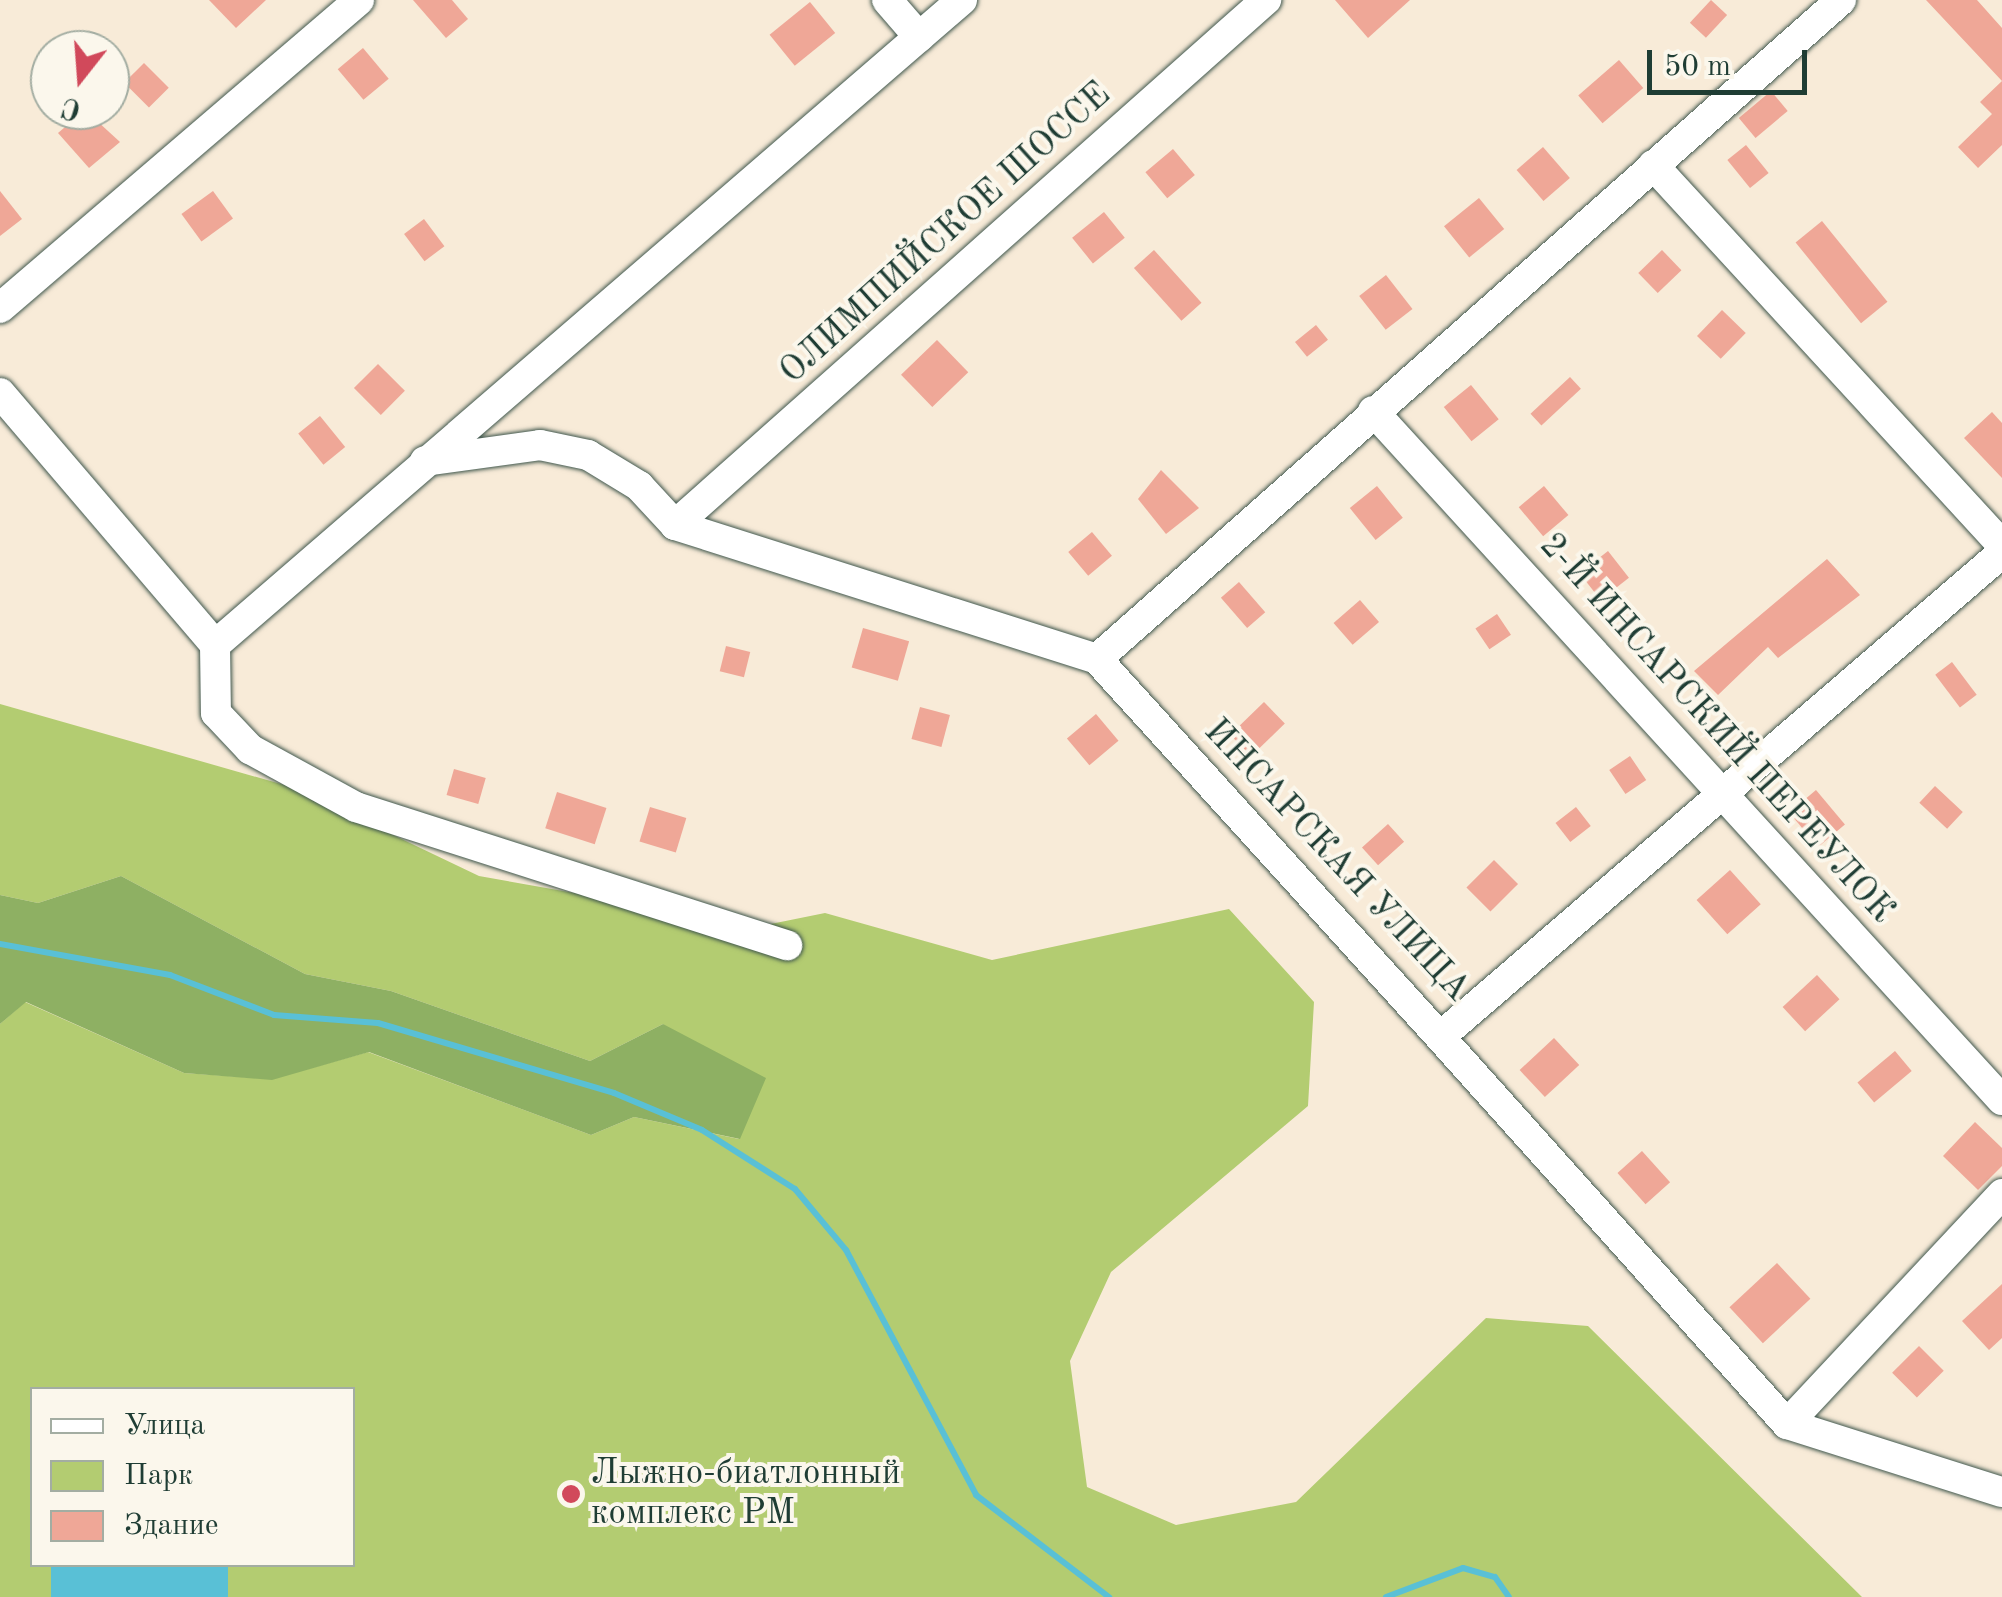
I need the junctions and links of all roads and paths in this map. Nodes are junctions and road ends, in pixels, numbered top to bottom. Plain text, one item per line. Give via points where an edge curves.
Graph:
1 (360, 0) edge
2 (887, 0) edge
3 (962, 0) edge
4 (1266, 0) edge
5 (1841, 0) edge
6 (919, 38) junction
7 (1653, 165) junction
8 (0, 308) edge
9 (0, 393) edge
10 (1373, 411) junction
11 (426, 461) junction
12 (674, 525) junction
13 (2002, 545) edge
14 (2002, 553) edge
15 (214, 644) junction
16 (1097, 659) junction
17 (1724, 792) junction
18 (786, 945) dead end
19 (1440, 1037) junction
20 (2002, 1100) edge
21 (2002, 1194) edge
22 (1787, 1424) junction
23 (2002, 1492) edge

1 - 8 street
2 - 6 street
3 - 6 street
4 - 12 street, ОЛИМПИЙСКОЕ ШОССЕ
5 - 7 street
6 - 11 street
7 - 10 street
7 - 13 street
9 - 15 street
10 - 16 street
10 - 17 street, 2-Й ИНСАРСКИЙ ПЕРЕУЛОК
11 - 12 street via 540,445 588,454 639,486
11 - 15 street
12 - 16 street
14 - 17 street, ИНСАРСКАЯ УЛИЦА
15 - 18 street via 216,713 250,749 356,807
16 - 19 street, ИНСАРСКАЯ УЛИЦА
17 - 19 street, ИНСАРСКАЯ УЛИЦА
17 - 20 street, 2-Й ИНСАРСКИЙ ПЕРЕУЛОК
19 - 22 street
21 - 22 street
22 - 23 street

